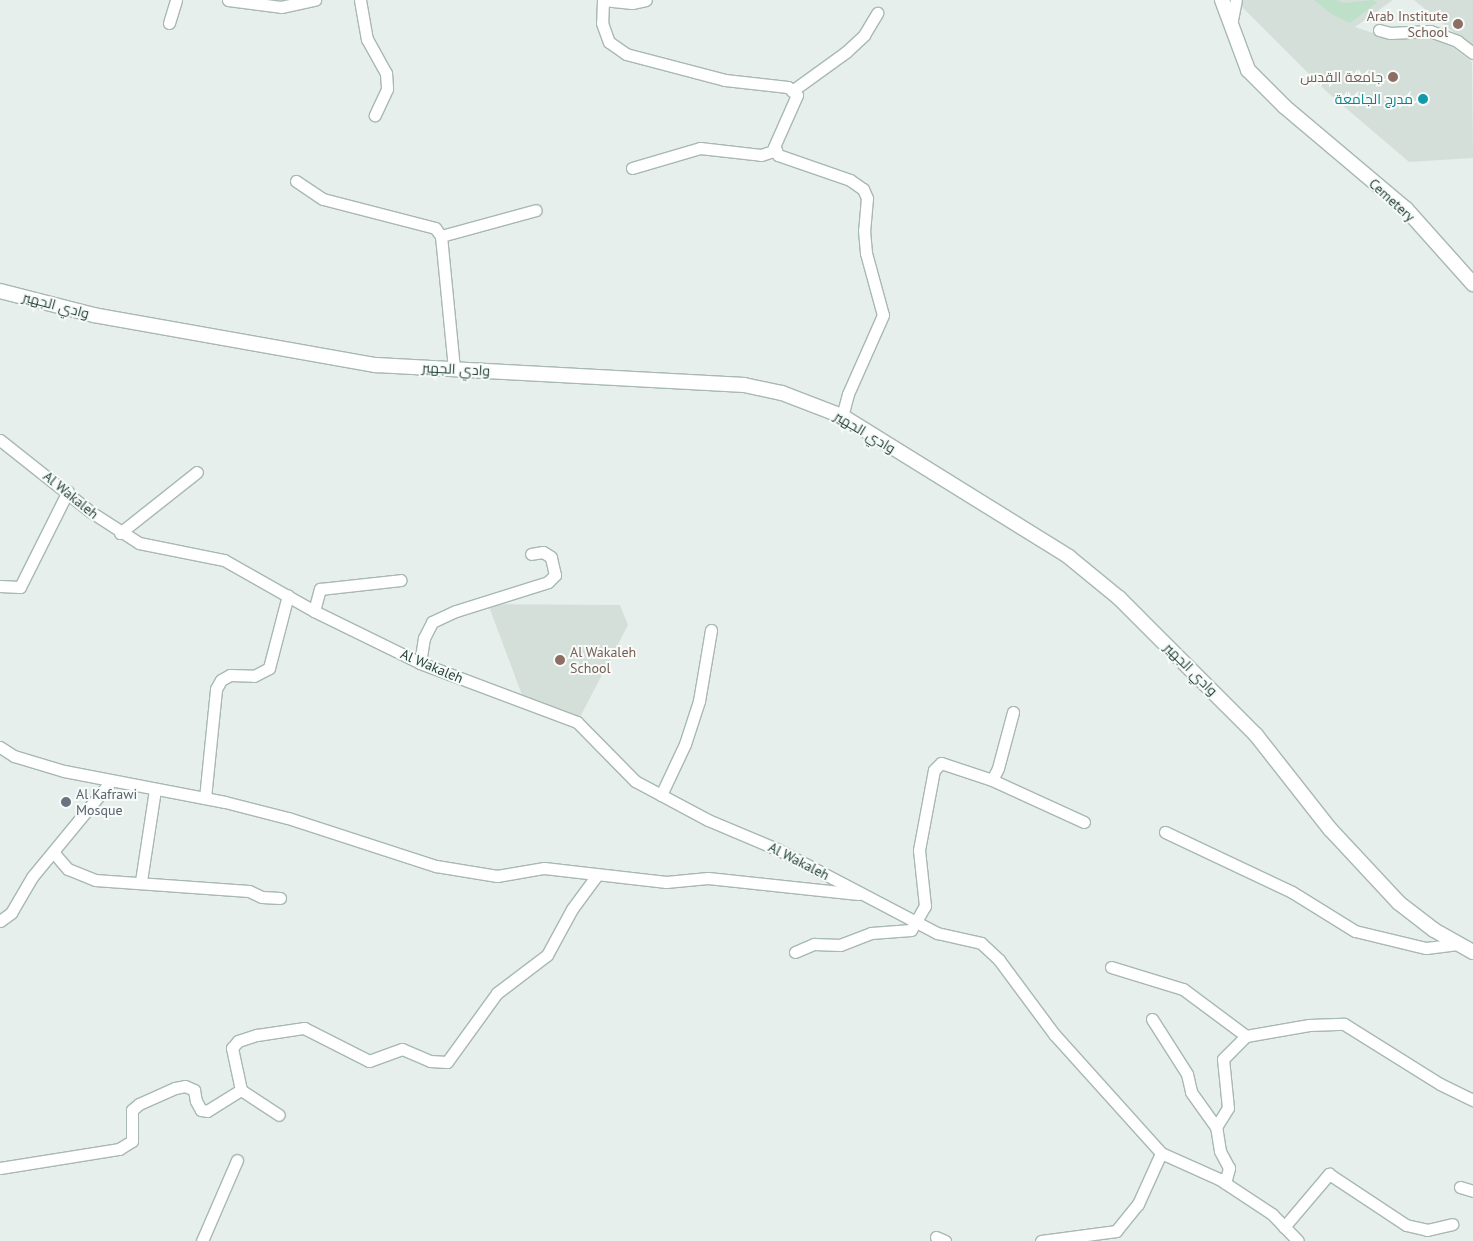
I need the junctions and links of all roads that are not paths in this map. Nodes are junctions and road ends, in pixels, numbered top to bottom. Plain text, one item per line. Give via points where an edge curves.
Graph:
1 (176, 0) edge
2 (228, 0) edge
3 (315, 0) edge
4 (360, 0) edge
5 (603, 0) edge
6 (646, 0) edge
7 (1222, 0) edge
8 (1236, 0) edge
9 (877, 14) dead end
10 (169, 23) dead end
11 (1230, 27) junction
12 (1379, 30) dead end
13 (1473, 53) edge
14 (792, 90) junction
15 (376, 115) dead end
16 (776, 150) junction
17 (632, 168) dead end
18 (296, 181) dead end
19 (536, 210) dead end
20 (441, 236) junction
21 (1473, 284) edge
22 (0, 291) edge
23 (454, 369) junction
24 (842, 416) junction
25 (0, 440) edge
26 (196, 472) dead end
27 (68, 492) junction
28 (120, 533) junction
29 (531, 554) dead end
30 (401, 580) dead end
31 (0, 586) edge
32 (288, 595) junction
33 (314, 611) junction
34 (712, 630) dead end
35 (420, 663) junction
36 (1013, 712) dead end
37 (0, 748) edge
38 (992, 780) junction
39 (110, 781) junction
40 (155, 789) junction
41 (661, 795) junction
42 (205, 798) junction
43 (1084, 822) dead end
44 (1165, 832) dead end
45 (53, 852) junction
46 (597, 876) junction
47 (141, 882) junction
48 (865, 895) junction
49 (280, 898) dead end
50 (0, 920) edge
51 (918, 923) junction
52 (1458, 944) junction
53 (795, 952) dead end
54 (1473, 952) edge
55 (1112, 967) dead end
56 (1152, 1019) dead end
57 (1246, 1036) junction
58 (241, 1090) junction
59 (1473, 1100) edge
60 (279, 1115) dead end
61 (1216, 1127) junction
62 (1161, 1153) junction
63 (237, 1160) dead end
64 (0, 1168) edge
65 (1225, 1183) junction
66 (1460, 1186) dead end
67 (1473, 1191) edge
68 (1452, 1224) dead end
69 (1284, 1227) junction
70 (202, 1241) edge
71 (1041, 1241) edge
72 (1298, 1241) edge

1 - 10 street
2 - 3 street via 281,7
4 - 15 street via 367,39 386,73 387,88
5 - 6 street via 632,4
5 - 14 street via 602,23 609,42 626,54 725,80
7 - 11 street, Cemetery
8 - 11 street
9 - 14 street via 864,35 846,52
11 - 21 street, Cemetery via 1248,70 1406,209
12 - 13 street via 1390,33 1430,31 1453,39
14 - 16 street via 797,95
16 - 17 street via 761,155 700,148
16 - 24 street via 778,155 850,180 863,189 867,198 866,253 883,315 848,394
18 - 20 street via 323,199 435,228
19 - 20 street
20 - 23 street
22 - 23 street, وادي الجهير via 94,315 231,341 376,365
23 - 24 street, وادي الجهير via 744,385 782,393
24 - 52 street, وادي الجهير via 1069,557 1118,598 1256,735 1330,829 1399,903
25 - 27 street, Al Wakaleh
26 - 28 street
27 - 28 street, Al Wakaleh
27 - 31 street via 20,587
28 - 32 street, Al Wakaleh via 139,543 224,560
29 - 35 street via 543,552 551,557 555,575 548,582 456,611 432,622 424,638
30 - 33 street via 320,589
32 - 33 street, Al Wakaleh
32 - 42 street via 269,668 254,676 230,675 221,680 216,689
33 - 35 street, Al Wakaleh
34 - 41 street via 699,701 685,744
35 - 41 street, Al Wakaleh via 577,722 635,781
36 - 38 street
37 - 39 street via 14,756
38 - 43 street
38 - 51 street via 941,763 934,770 919,850 925,906
39 - 40 street
39 - 45 street
40 - 42 street
40 - 47 street
41 - 48 street, Al Wakaleh via 708,820 777,849
42 - 46 street via 288,818 436,866 497,876 544,868
44 - 52 street via 1292,892 1355,931 1426,948
45 - 47 street via 68,868 95,880
45 - 50 street via 32,876 11,913
46 - 48 street via 666,882 708,878
46 - 58 street via 572,909 547,955 497,993 447,1062 430,1061 402,1049 369,1061 304,1028 257,1035 238,1042 232,1048 232,1058 240,1076
47 - 49 street via 249,891 262,897
48 - 51 street, Al Wakaleh
51 - 53 street via 910,930 871,933 840,944 814,944
51 - 62 street, Al Wakaleh via 938,933 981,943 999,960 1054,1034
52 - 54 street, وادي الجهير
55 - 57 street via 1183,989
56 - 61 street via 1187,1074 1191,1092
57 - 59 street via 1309,1025 1344,1024 1440,1084
57 - 61 street via 1223,1059 1228,1108
58 - 60 street
58 - 64 street via 207,1111 201,1110 194,1090 185,1086 175,1088 132,1110 132,1142 119,1149
61 - 65 street via 1220,1151 1229,1168
62 - 65 street
62 - 71 street via 1138,1204 1116,1231
63 - 70 street
65 - 69 street via 1272,1214
66 - 67 street
68 - 69 street via 1427,1230 1406,1225 1329,1174
69 - 72 street

